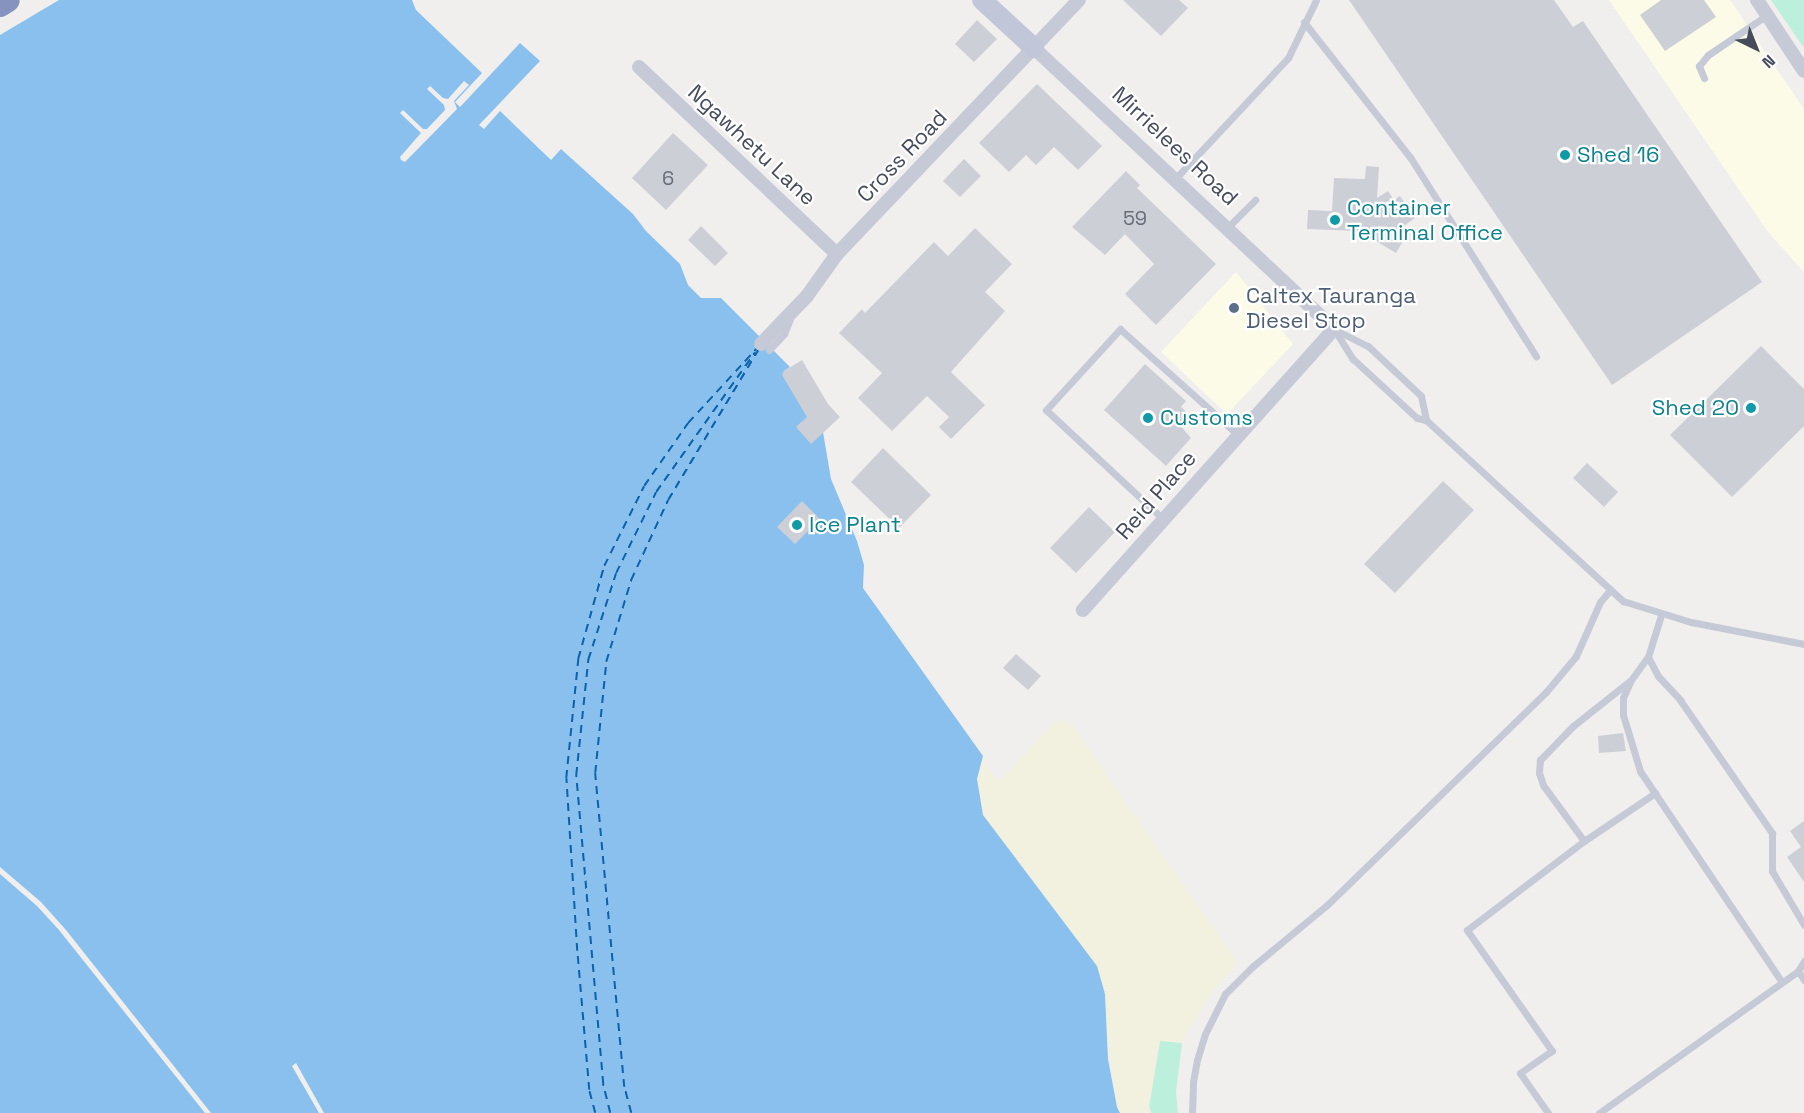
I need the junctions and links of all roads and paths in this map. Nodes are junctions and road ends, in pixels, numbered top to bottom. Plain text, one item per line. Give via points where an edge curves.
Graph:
1 (8, 0) edge
2 (982, 0) edge
3 (1078, 0) edge
4 (1316, 0) edge
5 (1757, 0) edge
6 (0, 5) edge
7 (1767, 15) junction
8 (1304, 22) junction
9 (1034, 48) junction
10 (639, 67) dead end
11 (1804, 70) edge
12 (1704, 78) dead end
13 (1175, 179) junction
14 (1255, 200) dead end
15 (1227, 228) junction
16 (837, 255) junction
17 (1334, 329) junction
18 (765, 347) dead end
19 (1536, 356) dead end
20 (1426, 420) junction
21 (1238, 435) junction
22 (1163, 519) junction
23 (1610, 590) junction
24 (1083, 610) dead end
25 (1661, 615) junction
26 (1804, 644) edge
27 (1648, 657) junction
28 (1631, 680) junction
29 (1654, 793) junction
30 (1584, 841) junction
31 (1804, 925) edge
32 (1804, 960) edge
33 (1798, 971) junction
34 (1804, 980) edge
35 (1782, 982) junction
36 (1192, 1113) edge
37 (1548, 1113) edge
38 (1599, 1113) edge

1 - 6 highway
2 - 9 main road, Mirrielees Road
3 - 9 street, Cross Road
4 - 8 lane
5 - 7 street
7 - 11 street
7 - 12 lane via 1708,55 1699,66
8 - 13 lane via 1288,58
8 - 19 lane via 1410,157
9 - 13 street, Mirrielees Road
9 - 16 street, Cross Road
10 - 16 street, Ngawhetu Lane
13 - 15 street, Mirrielees Road
14 - 15 lane
15 - 17 street, Mirrielees Road
16 - 18 street, Cross Road
17 - 20 lane via 1353,359 1417,418
17 - 20 lane via 1368,346 1421,396
17 - 21 street, Reid Place
20 - 23 lane
21 - 22 street, Reid Place
21 - 22 lane via 1120,329 1046,410
22 - 24 street, Reid Place
23 - 25 lane via 1623,601
23 - 36 lane via 1600,602 1576,656 1546,692 1327,905 1225,994 1197,1060
25 - 26 lane
25 - 27 lane
27 - 28 lane
27 - 31 lane via 1772,833 1772,871
28 - 29 lane via 1623,698 1623,715 1640,771
28 - 30 lane via 1573,726 1540,760 1543,785
29 - 30 lane
29 - 35 lane
30 - 37 lane via 1467,930 1552,1051 1520,1073
32 - 33 lane
33 - 34 lane
33 - 35 lane
35 - 38 lane

